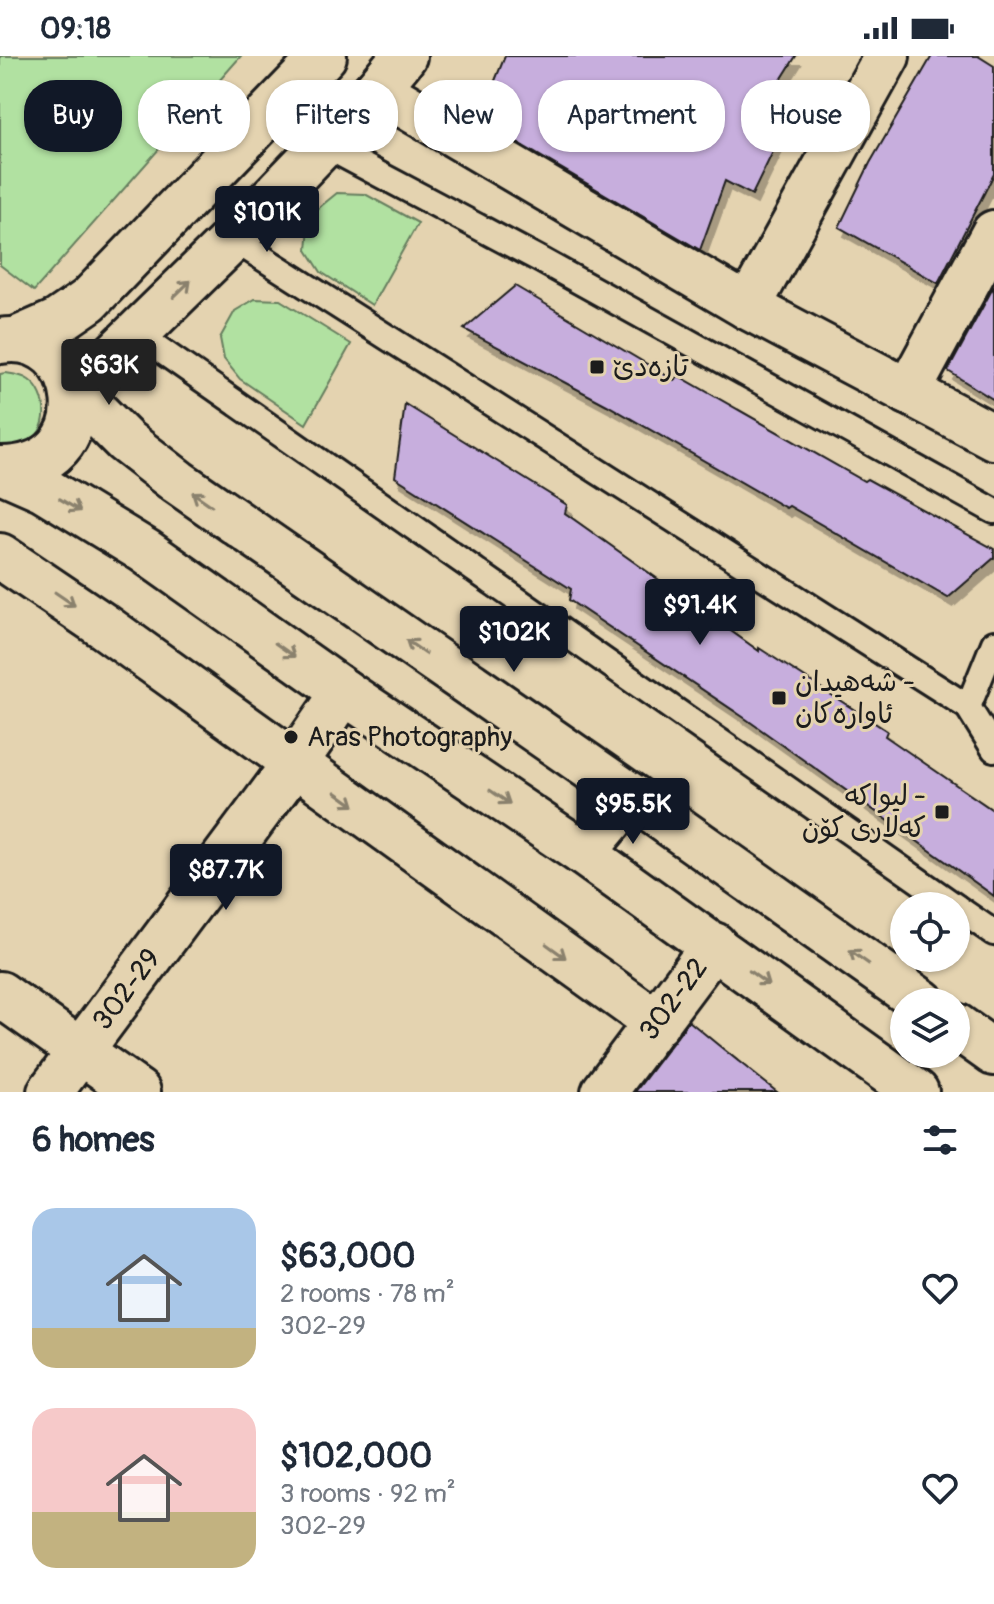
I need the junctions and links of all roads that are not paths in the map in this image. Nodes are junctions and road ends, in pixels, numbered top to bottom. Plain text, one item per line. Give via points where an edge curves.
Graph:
1 (324, 56) edge
2 (404, 56) edge
3 (887, 56) edge
4 (384, 80) edge
5 (398, 101) edge
6 (317, 152) edge
7 (337, 152) edge
8 (993, 237) edge
9 (233, 239) junction
10 (748, 307) junction
11 (136, 333) junction
12 (6, 339) edge
13 (908, 392) junction
14 (77, 398) junction
15 (994, 437) edge
16 (7, 473) edge
17 (994, 511) edge
18 (0, 556) edge
19 (994, 643) edge
20 (344, 692) junction
21 (968, 707) junction
22 (994, 749) edge
23 (295, 763) junction
24 (631, 796) junction
25 (583, 853) junction
26 (936, 892) edge
27 (970, 916) edge
28 (994, 933) edge
29 (714, 945) junction
30 (902, 988) edge
31 (0, 994) edge
32 (657, 1023) junction
33 (970, 1036) edge
34 (81, 1050) junction
35 (994, 1053) edge
36 (50, 1092) edge
37 (138, 1092) edge
38 (604, 1092) edge
39 (916, 1092) edge

1 - 12 main road via 89,300 57,322
2 - 4 main road
3 - 10 main road
5 - 10 main road
6 - 9 main road
7 - 17 lane
8 - 13 main road
11 -> 9 main road
9 - 21 lane
10 - 13 main road
11 - 14 main road
11 - 26 lane
12 - 14 main road via 52,355 65,369
13 - 15 main road
14 - 16 main road via 70,430 59,448 42,462
24 -> 14 main road via 178,482
16 -> 20 main road via 42,488 145,551
18 -> 23 main road
19 - 21 lane
20 - 23 main road, 302-29
20 -> 25 main road
21 - 22 lane
23 -> 32 main road
23 - 34 main road, 302-29
24 - 25 main road
30 -> 24 main road
25 - 29 main road
27 - 28 lane
29 - 32 main road, 302-22
29 -> 39 main road
31 - 34 main road
32 - 38 main road, 302-22
33 - 35 main road
34 - 36 main road, 302-29
34 - 37 main road

